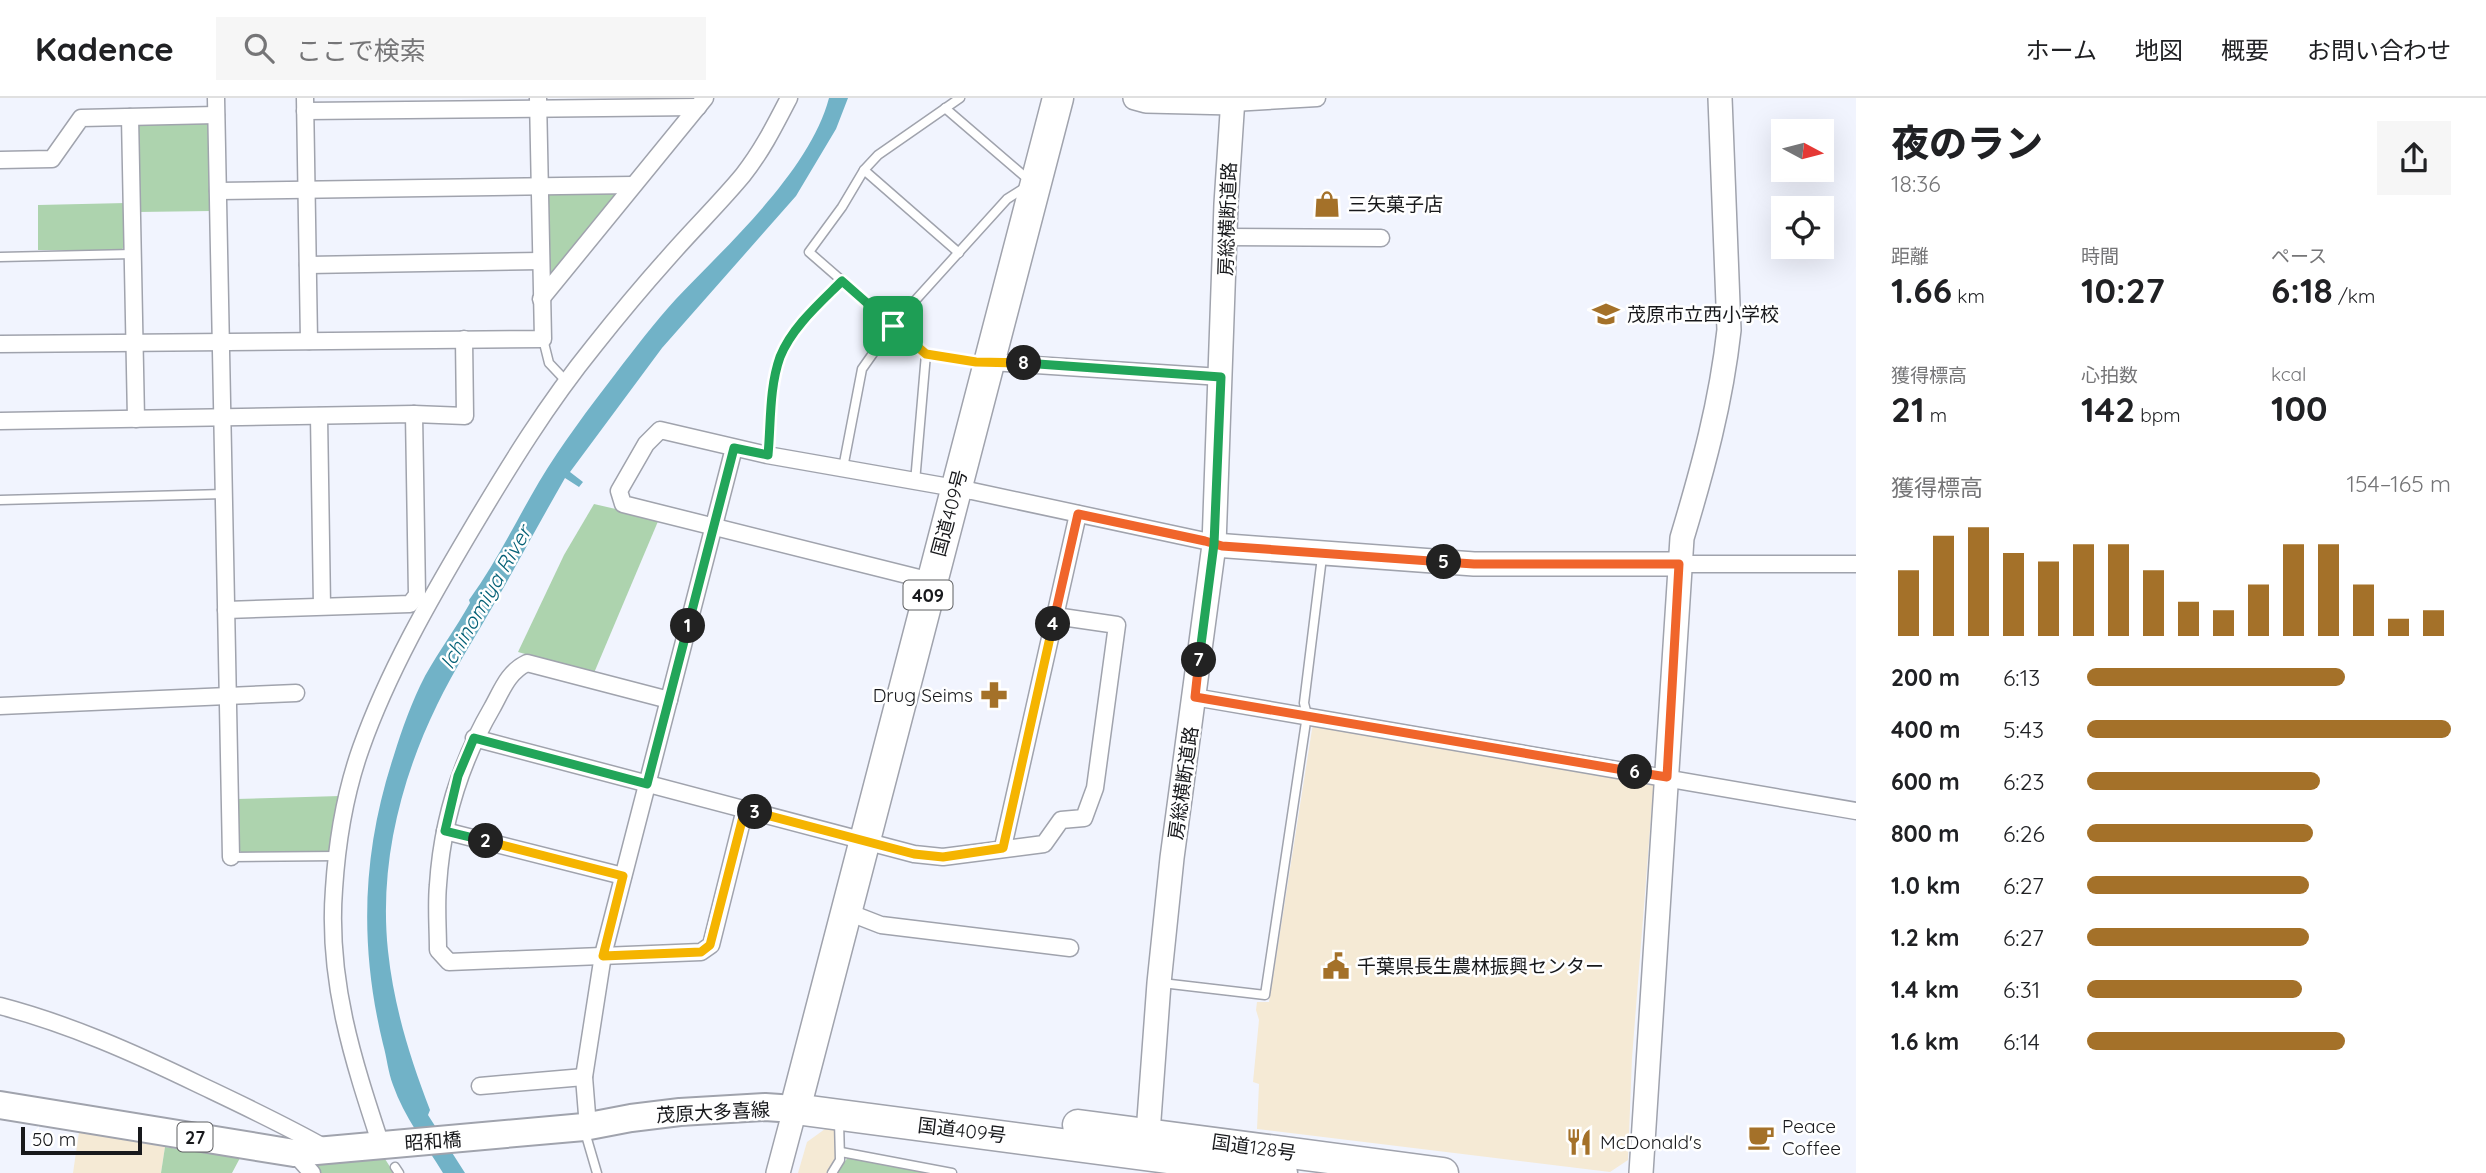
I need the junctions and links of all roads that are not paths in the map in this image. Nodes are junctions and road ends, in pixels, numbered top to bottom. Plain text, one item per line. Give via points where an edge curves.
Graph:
1 (216, 98) edge
2 (789, 98) edge
3 (960, 98) edge
4 (1058, 98) edge
5 (1135, 98) edge
6 (1317, 98) edge
7 (1720, 98) edge
8 (1233, 100) edge
9 (701, 102) edge
10 (305, 104) edge
11 (538, 104) edge
12 (945, 108) junction
13 (216, 115) junction
14 (130, 117) junction
15 (0, 160) edge
16 (864, 170) junction
17 (1036, 184) junction
18 (633, 185) junction
19 (540, 187) junction
20 (306, 190) junction
21 (218, 191) junction
22 (1225, 237) junction
23 (1381, 238) dead end
24 (959, 253) junction
25 (133, 254) junction
26 (0, 257) edge
27 (541, 261) junction
28 (308, 265) junction
29 (842, 281) junction
30 (541, 299) junction
31 (893, 326) junction
32 (464, 339) junction
33 (543, 339) junction
34 (309, 341) junction
35 (221, 342) junction
36 (0, 344) edge
37 (134, 344) junction
38 (926, 354) junction
39 (990, 362) junction
40 (1221, 377) junction
41 (566, 382) junction
42 (414, 414) junction
43 (319, 416) junction
44 (222, 417) junction
45 (136, 419) junction
46 (0, 421) edge
47 (734, 448) junction
48 (768, 455) junction
49 (843, 469) junction
50 (915, 482) junction
51 (956, 488) junction
52 (224, 495) junction
53 (0, 500) edge
54 (1078, 514) junction
55 (715, 526) junction
56 (1214, 544) junction
57 (1322, 553) junction
58 (1679, 564) junction
59 (1856, 564) edge
60 (932, 581) junction
61 (322, 606) junction
62 (226, 610) junction
63 (1055, 616) junction
64 (296, 693) dead end
65 (228, 696) junction
66 (1195, 697) junction
67 (669, 700) junction
68 (0, 706) edge
69 (1307, 715) junction
70 (474, 738) junction
71 (1667, 777) junction
72 (647, 784) junction
73 (745, 809) junction
74 (1856, 811) edge
75 (445, 831) junction
76 (866, 840) junction
77 (1003, 848) junction
78 (338, 856) junction
79 (231, 857) joint
80 (623, 876) junction
81 (845, 911) junction
82 (1070, 948) dead end
83 (603, 956) junction
84 (1159, 983) junction
85 (0, 1006) edge
86 (584, 1077) junction
87 (480, 1086) dead end
88 (797, 1100) junction
89 (0, 1105) edge
90 (839, 1114) junction
91 (586, 1127) junction
92 (476, 1138) joint
93 (329, 1150) junction
94 (841, 1152) junction
95 (294, 1153) junction
96 (1147, 1153) edge
97 (392, 1157) edge
98 (312, 1173) edge
99 (597, 1173) edge
100 (778, 1173) edge
101 (832, 1173) edge
102 (953, 1173) edge
103 (1282, 1173) edge
104 (1443, 1173) edge
105 (1641, 1173) edge

1 - 13 street
2 - 41 street via 743,174 665,260
3 - 12 lane
4 - 17 highway, 国道409号 / 409
5 - 8 street
6 - 8 street
7 - 58 street via 1729,330 1712,438 1682,538
8 - 22 street, 房総横断道路
9 - 11 street
9 - 18 street
10 - 11 street
10 - 20 street
11 - 19 street
12 - 16 lane
12 - 17 lane
13 - 14 street
13 - 21 street
14 - 15 street via 81,118 52,159
14 - 25 street
16 - 24 lane
16 - 29 lane via 809,252
17 - 24 lane via 1007,199
17 - 39 highway, 国道409号 / 409
18 - 19 street
18 - 30 street
19 - 20 street
19 - 27 street
20 - 21 street
20 - 28 street
21 - 35 street
22 - 23 street
22 - 40 street, 房総横断道路
24 - 31 lane
25 - 26 lane
25 - 37 street
27 - 28 street
27 - 30 street
28 - 34 street
29 - 31 lane
29 - 48 lane via 813,310 781,356
30 - 33 street
31 - 38 lane
31 - 49 lane via 862,369
32 - 33 street
32 - 34 street
32 - 42 street via 465,416
33 - 41 lane via 549,363
34 - 35 street
35 - 37 street
35 - 44 street
36 - 37 street
37 - 45 street
38 - 39 lane
38 - 50 lane
39 - 40 street
39 - 51 highway, 国道409号 / 409
40 - 56 street, 房総横断道路
41 - 78 street via 520,447 444,575 393,674 361,748 344,810
42 - 43 street
42 - 61 street via 417,595 410,604
43 - 44 street
43 - 61 street
44 - 45 street
44 - 52 street
45 - 46 street
47 - 48 street
47 - 55 street
47 - 55 street via 660,430 646,444 619,491 622,504
48 - 49 street
49 - 50 street
50 - 51 street
51 - 54 street
51 - 60 highway, 国道409号 / 409
52 - 53 lane
52 - 62 street
54 - 56 street
54 - 63 street
55 - 60 street
55 - 67 street
56 - 57 street
56 - 66 street, 房総横断道路
57 - 58 street via 1474,564
57 - 69 lane via 1304,703
58 - 59 street
58 - 71 street
60 - 76 highway, 国道409号 / 409
61 - 62 street
62 - 65 street
63 - 77 street
63 - 77 street via 1117,625 1095,788 1084,818 1061,820 1044,844
64 - 65 street
65 - 68 street
65 - 79 street
66 - 69 street
66 - 84 street, 房総横断道路
67 - 70 street via 527,663 514,669
67 - 72 street
69 - 71 street
69 - 84 lane via 1265,995
70 - 72 street
70 - 75 street via 458,776
71 - 74 street
71 - 105 street
72 - 73 street
72 - 80 street
73 - 76 street
73 - 83 street via 710,945 701,952
75 - 80 street
75 - 83 street via 438,886 438,950 449,961
76 - 77 street via 943,857
76 - 81 highway, 国道409号 / 409
78 - 79 lane
78 - 97 street via 334,890 337,982 350,1049
80 - 83 street
81 - 82 street via 881,925
81 - 88 highway, 国道409号 / 409
83 - 86 street
84 - 96 street, 房総横断道路
85 - 93 street via 125,1049
86 - 87 street
86 - 91 street
88 - 90 highway, 国道409号
88 - 91 main road, 茂原大多喜線 / 27 via 729,1090
88 - 96 highway, 国道409号
88 - 100 street
89 - 95 main road, 27
90 - 94 lane
90 - 96 highway, 国道409号
91 - 92 main road, 茂原大多喜線 / 27
91 - 99 lane
92 - 97 main road, 昭和橋 / 27
93 - 95 main road, 27
93 - 97 main road, 27
94 - 101 lane
94 - 102 lane
95 - 98 street
96 - 103 highway, 国道128号
96 - 104 highway, 国道128号

